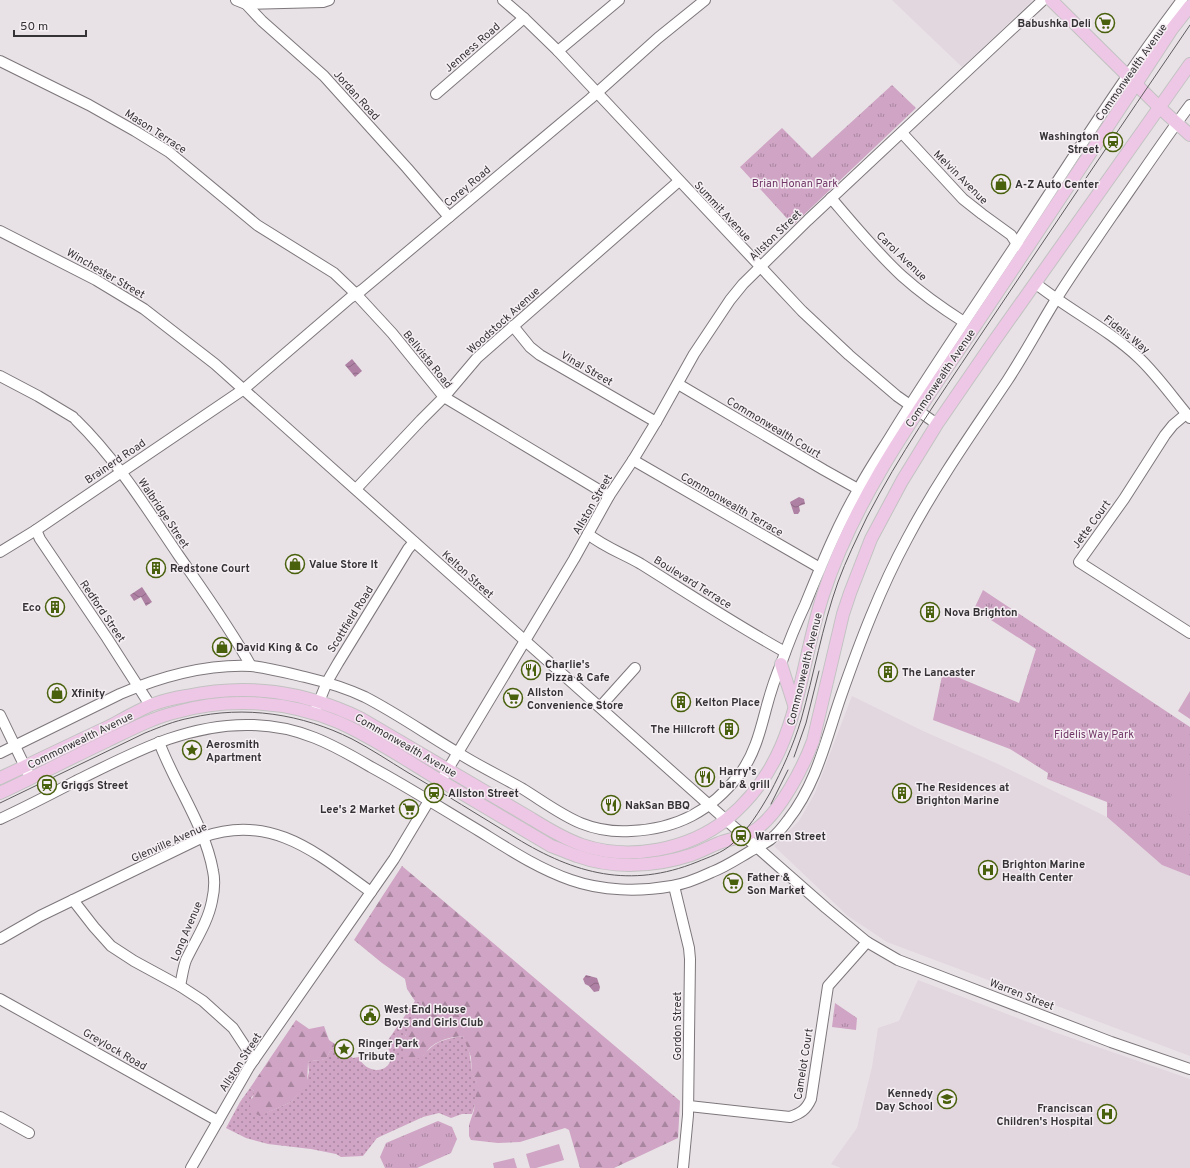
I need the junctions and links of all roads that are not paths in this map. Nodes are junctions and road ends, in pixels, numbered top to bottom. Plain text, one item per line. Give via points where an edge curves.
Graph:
1 (236, 0) edge
2 (329, 0) edge
3 (503, 0) edge
4 (619, 0) edge
5 (705, 0) edge
6 (1043, 0) edge
7 (1051, 0) edge
8 (1182, 0) edge
9 (246, 4) junction
10 (1190, 6) edge
11 (524, 18) junction
12 (558, 51) junction
13 (0, 61) edge
14 (1190, 64) edge
15 (1128, 76) junction
16 (1136, 84) junction
17 (596, 93) junction
18 (436, 94) dead end
19 (1190, 105) edge
20 (1159, 107) junction
21 (1176, 124) junction
22 (902, 133) junction
23 (1190, 135) edge
24 (679, 181) junction
25 (1055, 194) junction
26 (831, 198) junction
27 (449, 217) junction
28 (0, 231) edge
29 (1021, 247) junction
30 (305, 255) joint
31 (760, 267) junction
32 (1035, 284) junction
33 (356, 294) junction
34 (1056, 300) junction
35 (964, 322) junction
36 (513, 326) junction
37 (193, 347) joint
38 (0, 376) edge
39 (678, 384) junction
40 (244, 389) junction
41 (444, 397) junction
42 (914, 408) junction
43 (1188, 416) edge
44 (656, 422) junction
45 (938, 424) junction
46 (633, 460) junction
47 (121, 472) junction
48 (356, 489) junction
49 (858, 489) junction
50 (609, 496) junction
51 (36, 530) junction
52 (588, 534) junction
53 (414, 542) junction
54 (0, 552) edge
55 (820, 568) junction
56 (1190, 633) edge
57 (526, 641) junction
58 (785, 652) junction
59 (781, 664) junction
60 (251, 666) junction
61 (635, 668) dead end
62 (327, 682) junction
63 (139, 686) junction
64 (319, 701) junction
65 (150, 705) junction
66 (600, 707) junction
67 (795, 708) junction
68 (314, 714) junction
69 (0, 715) edge
70 (159, 742) junction
71 (14, 746) junction
72 (0, 753) edge
73 (458, 753) junction
74 (448, 770) junction
75 (27, 772) junction
76 (0, 778) edge
77 (441, 781) junction
78 (0, 793) edge
79 (429, 801) junction
80 (709, 805) junction
81 (0, 819) edge
82 (726, 820) junction
83 (743, 835) junction
84 (203, 837) junction
85 (758, 848) junction
86 (674, 886) junction
87 (371, 892) junction
88 (73, 900) junction
89 (0, 939) edge
90 (867, 942) junction
91 (180, 986) junction
92 (0, 998) edge
93 (254, 1060) junction
94 (1190, 1069) edge
95 (689, 1106) junction
96 (0, 1117) edge
97 (218, 1121) junction
98 (29, 1133) dead end
99 (191, 1168) edge
100 (683, 1168) edge

1 - 9 street, Jordan Road
2 - 9 street
3 - 11 street, Summit Avenue
4 - 12 street
5 - 17 street, Corey Road
6 - 22 street, Allston Street
7 - 15 main road
8 - 15 street, Commonwealth Avenue
9 - 27 street, Jordan Road via 324,76
10 - 16 main road, Commonwealth Avenue
11 - 12 street, Summit Avenue
11 - 18 street, Jenness Road
12 - 17 street, Summit Avenue
13 - 30 street, Mason Terrace via 135,130 169,152 257,225
14 - 20 main road, Commonwealth Avenue
15 - 16 main road
15 - 25 street, Commonwealth Avenue
16 - 20 main road
16 - 25 main road, Commonwealth Avenue
17 - 24 street, Summit Avenue
17 - 27 street, Corey Road
19 - 21 street
20 - 21 main road
20 - 32 main road, Commonwealth Avenue
21 - 23 main road
21 - 34 street
22 - 26 street, Allston Street
22 - 29 street, Melvin Avenue via 967,202 1011,235
24 - 31 street, Summit Avenue
24 - 36 street, Woodstock Avenue
25 - 29 main road, Commonwealth Avenue
26 - 31 street, Allston Street
26 - 35 street, Carol Avenue via 902,276
27 - 33 street, Corey Road
28 - 37 street, Winchester Street via 96,280 144,310
29 - 35 street, Commonwealth Avenue
29 - 42 main road, Commonwealth Avenue
30 - 33 street, Bellvista Road via 334,273
31 - 39 street, Allston Street via 716,319
31 - 42 street, Summit Avenue via 839,346
32 - 34 street, Fidelis Way
32 - 45 main road, Commonwealth Avenue
33 - 40 street, Corey Road
33 - 41 street, Bellvista Road via 392,333
34 - 43 street, Fidelis Way via 1140,358
34 - 85 street via 940,482 900,554 870,617 817,770 806,793 778,831
35 - 42 street, Commonwealth Avenue
36 - 41 street, Woodstock Avenue via 477,358
36 - 44 street, Vinal Street via 540,355
37 - 40 street, Kelton Street
38 - 47 street, Walbridge Street via 75,418
39 - 44 street, Allston Street
39 - 49 street, Commonwealth Court
40 - 47 street, Brainerd Road
40 - 48 street, Kelton Street
41 - 48 street, Woodstock Avenue
41 - 50 street, Bellvista Road
42 - 45 street, Summit Avenue
42 - 49 street, Commonwealth Avenue
42 - 67 main road, Commonwealth Avenue via 840,551 813,628
43 - 56 street, Jette Court via 1173,425 1165,435 1079,562
44 - 46 street, Allston Street
45 - 83 main road, Commonwealth Avenue via 902,481 871,539 857,573 843,614 813,741 806,760 769,817 757,829
46 - 50 street, Allston Street
46 - 55 street, Commonwealth Terrace
47 - 51 street, Brainerd Road
47 - 60 street, Walbridge Street via 208,598
48 - 53 street, Kelton Street
49 - 55 street, Commonwealth Avenue
50 - 52 street, Allston Street
51 - 54 street, Brainerd Road
51 - 63 street, Redford Street
52 - 57 street, Allston Street
52 - 58 street, Boulevard Terrace
53 - 57 street, Kelton Street
53 - 62 street, Scottfield Road
55 - 58 street, Commonwealth Avenue
57 - 66 street, Kelton Street
57 - 73 street, Allston Street
58 - 59 street, Commonwealth Avenue
59 - 67 main road
59 - 80 street, Commonwealth Avenue via 760,733 749,759 729,787
60 - 62 street, Commonwealth Avenue
60 - 63 street, Commonwealth Avenue via 180,673
61 - 66 street
62 - 64 street, Scottfield Road
62 - 73 street, Commonwealth Avenue via 361,695 389,710
63 - 65 street, Redford Street
63 - 71 street, Commonwealth Avenue
64 - 65 main road, Commonwealth Avenue via 275,691 251,689 204,692
64 - 68 street, Scottfield Road
64 - 74 main road, Commonwealth Avenue via 360,718
65 - 75 main road, Commonwealth Avenue
66 - 80 street, Kelton Street
67 - 82 main road, Commonwealth Avenue via 782,746 766,776
68 - 75 main road, Commonwealth Avenue via 288,707 255,703 192,708 160,717
68 - 77 main road, Commonwealth Avenue via 358,732
69 - 71 street
70 - 79 street via 193,731 220,726 274,727 319,739
70 - 81 street
70 - 84 street, Long Avenue
71 - 72 street, Commonwealth Avenue
71 - 75 street
73 - 74 street, Allston Street
73 - 80 street, Commonwealth Avenue via 567,817 596,829 613,832 653,830 678,823
74 - 77 street, Allston Street
74 - 82 main road, Commonwealth Avenue via 557,834 600,850 632,852 669,847 689,841
75 - 76 main road, Commonwealth Avenue
75 - 78 main road, Commonwealth Avenue
77 - 79 street, Allston Street
77 - 83 main road, Commonwealth Avenue via 551,846 598,862 634,865 655,863 691,855
79 - 86 street via 539,867 575,882 643,890
79 - 87 street, Allston Street
80 - 82 street, Kelton Street
82 - 83 street, Kelton Street
83 - 85 street, Warren Street
84 - 87 street, Glenville Avenue via 234,830 278,834 302,845
84 - 88 street, Glenville Avenue
84 - 91 street, Long Avenue via 214,872 212,903 182,970
85 - 86 street via 722,868
85 - 90 street, Warren Street
86 - 95 street, Gordon Street via 690,959
87 - 93 street, Allston Street
88 - 89 street, Glenville Avenue
88 - 91 street via 111,946
90 - 94 street, Warren Street via 898,960 1111,1042
90 - 95 street, Camelot Court via 828,986 811,1099 802,1113 790,1117
91 - 93 street via 203,1001 233,1028
92 - 97 street, Greylock Road
93 - 97 street, Allston Street
95 - 100 street, Gordon Street
96 - 98 street
97 - 99 street, Allston Street

